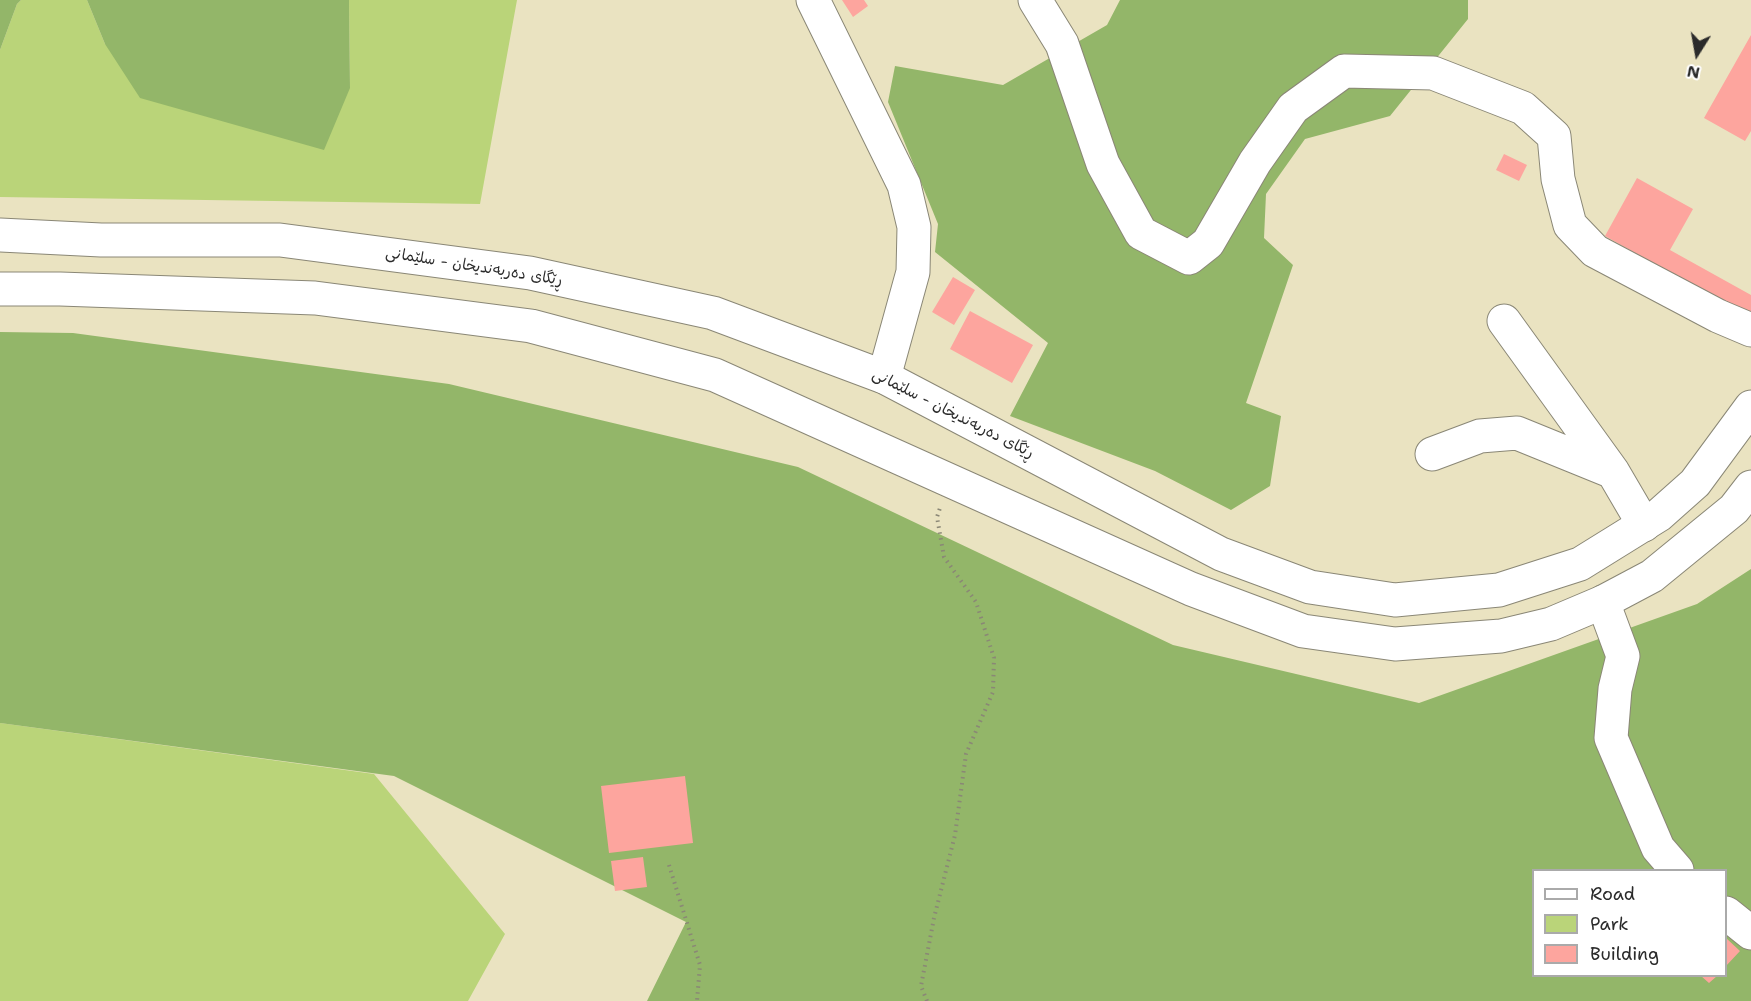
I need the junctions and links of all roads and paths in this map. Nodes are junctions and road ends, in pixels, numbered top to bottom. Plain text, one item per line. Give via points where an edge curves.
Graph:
1 (813, 0) edge
2 (1035, 0) edge
3 (0, 235) edge
4 (0, 289) edge
5 (1504, 321) dead end
6 (1751, 330) edge
7 (884, 377) junction
8 (1751, 407) edge
9 (1432, 454) dead end
10 (1613, 472) junction
11 (952, 480) junction
12 (1751, 487) edge
13 (1644, 525) junction
14 (1603, 602) junction
15 (669, 865) dead end
16 (1676, 869) edge
17 (1727, 915) edge
18 (1751, 933) edge
19 (697, 1001) edge
20 (927, 1001) edge

1 - 7 main road via 904,185 914,227 913,272
2 - 6 main road via 1062,44 1102,164 1141,233 1189,258 1208,243 1255,162 1293,108 1344,70 1433,73 1523,108 1554,136 1557,179 1570,225 1596,251
3 - 7 main road, ڕێگای دەربەندیخان - سلێمانی via 101,240 280,240 530,273 713,313
4 - 11 main road via 315,298 531,326 715,375
5 - 10 main road
7 - 13 main road, ڕێگای دەربەندیخان - سلێمانی via 1221,554 1310,587 1395,600 1499,590 1580,564
8 - 13 main road, ڕێگای دەربەندیخان - سلێمانی via 1695,483
9 - 10 main road via 1480,436 1516,433
10 - 13 main road
11 - 14 main road via 1191,589 1303,631 1395,644 1501,636 1551,624
11 - 20 path via 937,518 945,557 976,602 984,625 994,658 993,692 966,754 955,835 921,986
12 - 14 main road via 1734,509 1653,576
14 - 16 main road via 1623,656 1615,689 1611,738 1658,848
15 - 19 path via 700,965
17 - 18 main road

